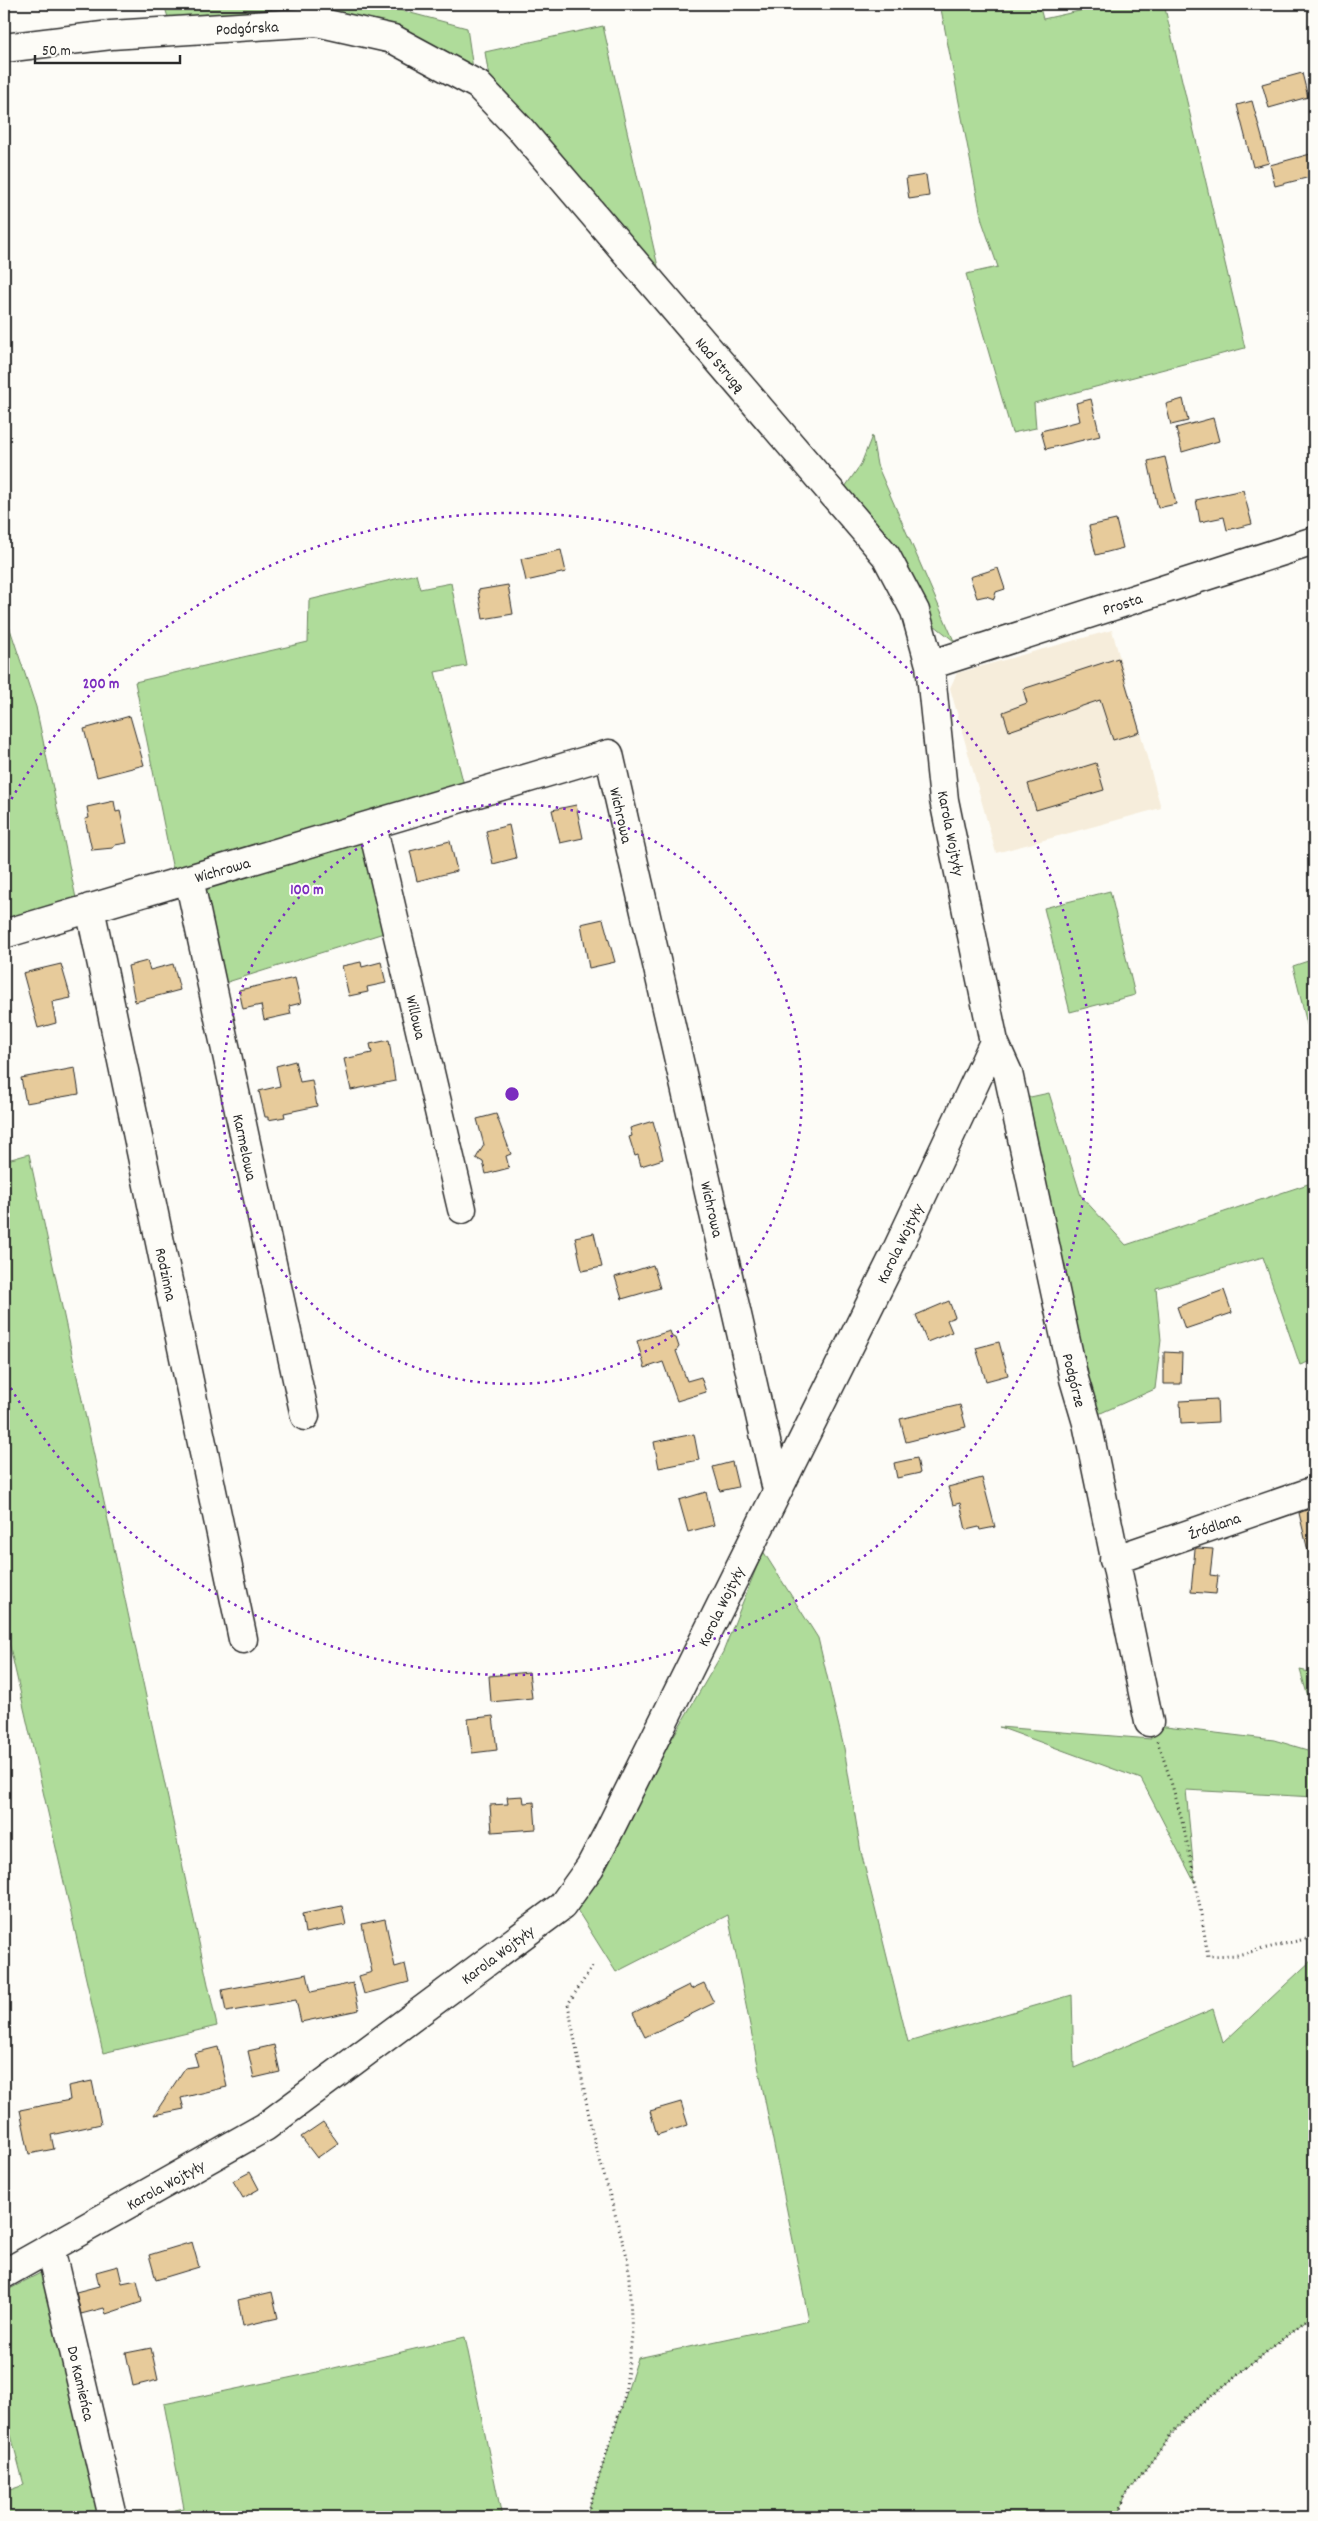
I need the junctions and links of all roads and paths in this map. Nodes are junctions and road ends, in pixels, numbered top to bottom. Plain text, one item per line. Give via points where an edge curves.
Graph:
1 (315, 13) edge
2 (4, 48) edge
3 (478, 85) joint
4 (1314, 541) edge
5 (930, 665) junction
6 (372, 825) junction
7 (189, 879) junction
8 (90, 908) junction
9 (4, 934) edge
10 (994, 1042) junction
11 (462, 1209) dead end
12 (305, 1416) dead end
13 (777, 1490) junction
14 (1314, 1492) edge
15 (1114, 1560) junction
16 (243, 1639) dead end
17 (1149, 1722) joint
18 (1314, 1937) edge
19 (594, 1964) dead end
20 (50, 2248) junction
21 (4, 2274) edge
22 (1314, 2314) edge
23 (113, 2517) edge
24 (586, 2517) edge
25 (1118, 2517) edge

1 - 2 street, Podgórska
1 - 3 street, Podgórska via 393,39
3 - 5 street, Nad Strugą via 522,130 886,556 915,611
4 - 5 street, Prosta
5 - 10 street, Karola Wojtyły via 944,800
6 - 7 street, Wichrowa
6 - 11 street, Willowa
6 - 13 street, Wichrowa via 609,754
7 - 8 street, Wichrowa
7 - 12 street, Karmelowa
8 - 9 street, Wichrowa
8 - 16 street, Rodzinna
10 - 13 street, Karola Wojtyły via 894,1256
10 - 15 street, Podgórze via 1008,1073
13 - 20 street, Karola Wojtyły via 608,1833 590,1867 562,1906 265,2127
14 - 15 street, Źródlana
15 - 17 street, Podgórze
17 - 18 path via 1174,1786 1193,1863 1208,1956 1237,1955
19 - 24 path via 568,2004 592,2132 628,2260 632,2335 626,2395
20 - 21 street, Karola Wojtyły
20 - 23 street, Do Kamieńca
22 - 25 path via 1185,2417 1125,2496

